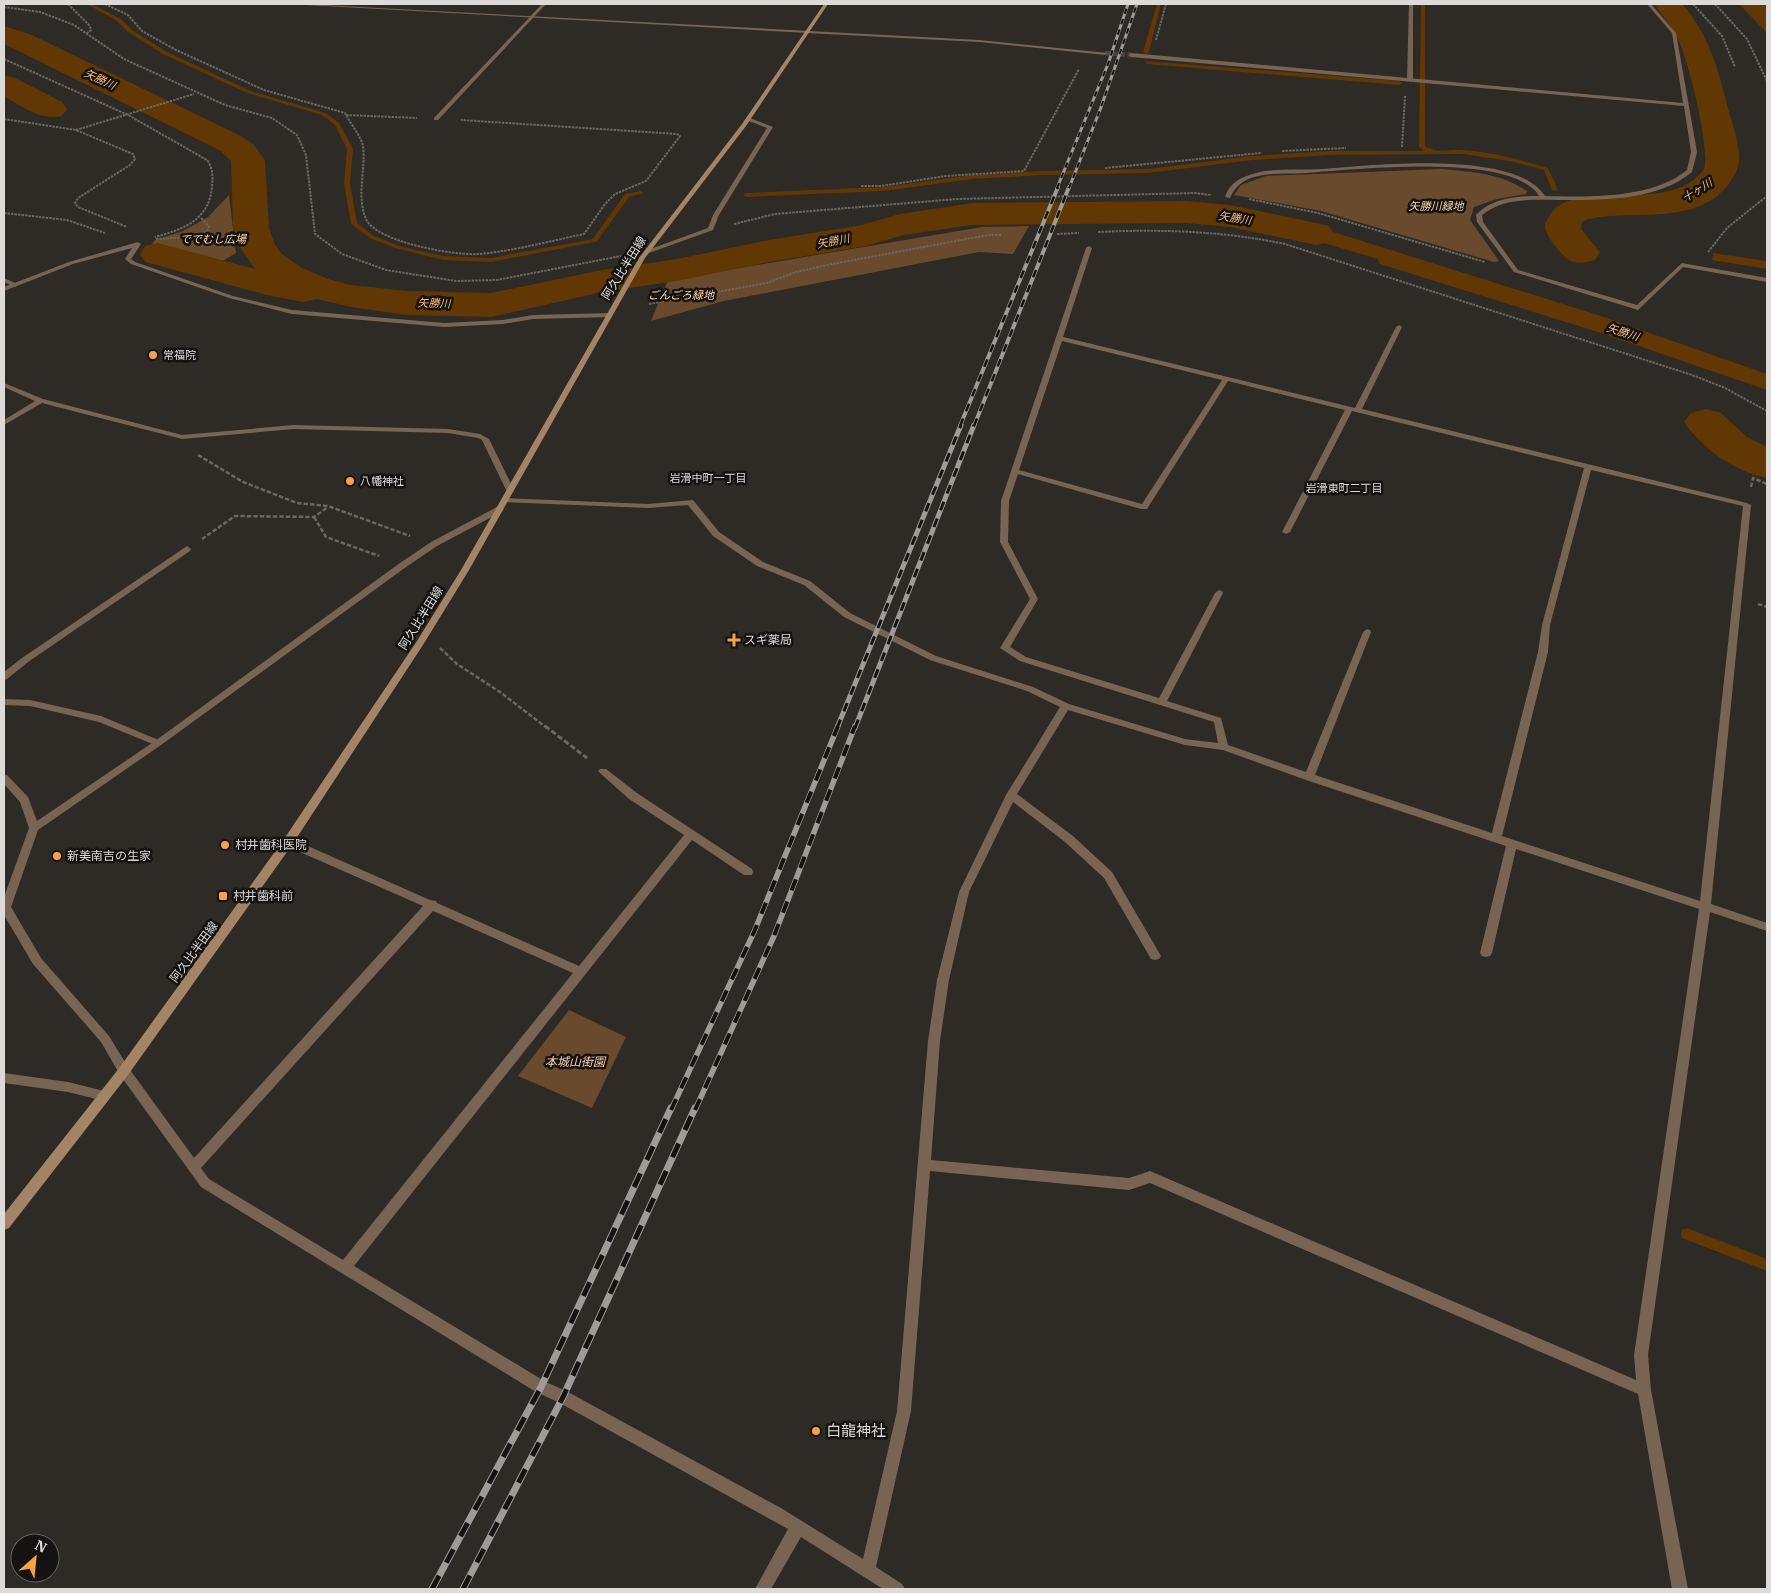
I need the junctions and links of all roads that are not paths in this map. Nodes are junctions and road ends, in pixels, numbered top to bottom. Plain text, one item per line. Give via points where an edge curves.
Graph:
1 (306, 4) edge
2 (544, 4) edge
3 (826, 4) edge
4 (1411, 4) edge
5 (1649, 4) edge
6 (532, 16) junction
7 (809, 32) junction
8 (1105, 53) tunnel mouth
9 (1131, 55) tunnel mouth
10 (1408, 80) junction
11 (1686, 105) junction
12 (436, 119) road end
13 (748, 119) junction
14 (1542, 196) junction
15 (1228, 197) road end
16 (127, 241) road end
17 (138, 244) junction
18 (1089, 248) dead end
19 (645, 255) junction
20 (4, 280) edge
21 (1767, 280) edge
22 (15, 285) junction
23 (4, 289) edge
24 (610, 315) junction
25 (1399, 327) dead end
26 (1059, 338) junction
27 (1226, 379) junction
28 (4, 385) edge
29 (39, 402) junction
30 (1353, 410) junction
31 (4, 422) edge
32 (1588, 466) junction
33 (1014, 471) junction
34 (510, 490) junction
35 (502, 505) junction
36 (1286, 532) dead end
37 (187, 549) road end
38 (1219, 593) dead end
39 (1367, 632) dead end
40 (4, 677) edge
41 (4, 702) edge
42 (1162, 702) junction
43 (1066, 706) junction
44 (158, 743) junction
45 (1224, 747) junction
46 (603, 771) road end
47 (1309, 777) junction
48 (4, 778) edge
49 (1011, 795) junction
50 (34, 828) junction
51 (690, 835) junction
52 (1496, 838) junction
53 (288, 842) junction
54 (1512, 844) junction
55 (748, 872) dead end
56 (432, 904) junction
57 (5, 907) edge
58 (1706, 907) junction
59 (1767, 928) edge
60 (1486, 953) dead end
61 (1155, 956) dead end
62 (580, 971) junction
63 (124, 1071) junction
64 (4, 1078) edge
65 (104, 1096) junction
66 (923, 1164) junction
67 (194, 1167) junction
68 (4, 1224) edge
69 (345, 1268) junction
70 (1644, 1390) junction
71 (798, 1527) junction
72 (868, 1571) junction
73 (763, 1589) edge
74 (897, 1589) edge
75 (1680, 1589) edge

1 - 6 street
2 - 6 street
3 - 7 main road, 阿久比半田線
4 - 10 street
5 - 11 street via 1674,34
6 - 7 street
6 - 12 street
7 - 8 street via 971,40
7 - 13 main road, 阿久比半田線
9 - 10 street
10 - 11 street
11 - 14 street via 1694,152 1690,171 1672,184 1642,192 1558,198
13 - 19 main road, 阿久比半田線
13 - 19 street via 770,127 716,215 711,229
14 - 15 street via 1540,190 1519,178 1494,170 1384,166 1263,174 1236,183
14 - 21 street via 1503,202 1484,209 1479,215 1480,222 1516,271 1638,308 1682,265
16 - 17 street
17 - 22 street via 84,258
17 - 24 street via 128,259 133,263 231,297 292,312 444,325 551,316
18 - 26 street
19 - 24 main road, 阿久比半田線
20 - 22 street
22 - 23 street
24 - 34 main road, 阿久比半田線
25 - 30 street
26 - 27 street
26 - 33 street
27 - 30 street
27 - 33 street via 1144,507
28 - 29 street via 31,395
29 - 31 street
29 - 34 street via 182,437 294,427 448,431 480,436 486,439
30 - 32 street
30 - 36 street
32 - 52 street via 1546,625 1543,652
32 - 58 street via 1747,506
33 - 42 street via 1005,501 1004,542 1034,599 1005,648 1023,659
34 - 35 main road, 阿久比半田線
35 - 43 street via 648,506 690,502 716,534 760,564 807,582 847,615 933,658 1030,689
35 - 44 street via 403,565
35 - 53 main road, 阿久比半田線 via 420,643
37 - 40 street
38 - 42 street
39 - 47 street
41 - 44 street via 30,703 101,719
42 - 45 street via 1218,720
43 - 45 street via 1185,742
43 - 49 street
44 - 50 street
45 - 47 street
46 - 51 street
47 - 52 street
48 - 50 street via 24,800
49 - 61 street via 1069,839 1108,875
49 - 66 street via 964,892 943,980
50 - 57 street
51 - 55 street
51 - 62 street
52 - 54 street
53 - 56 street
53 - 63 main road, 阿久比半田線
54 - 58 street
54 - 60 street
56 - 62 street
56 - 67 street
57 - 63 street via 38,961 105,1039
58 - 59 street
58 - 70 street via 1641,1355
62 - 69 street
63 - 65 main road, 阿久比半田線
63 - 67 street
64 - 65 street
65 - 68 main road, 阿久比半田線
66 - 70 street via 1129,1184 1150,1177
66 - 72 street via 904,1411
67 - 69 street via 205,1183
69 - 71 street via 540,1387
70 - 75 street
71 - 72 street
71 - 73 street
72 - 74 street

